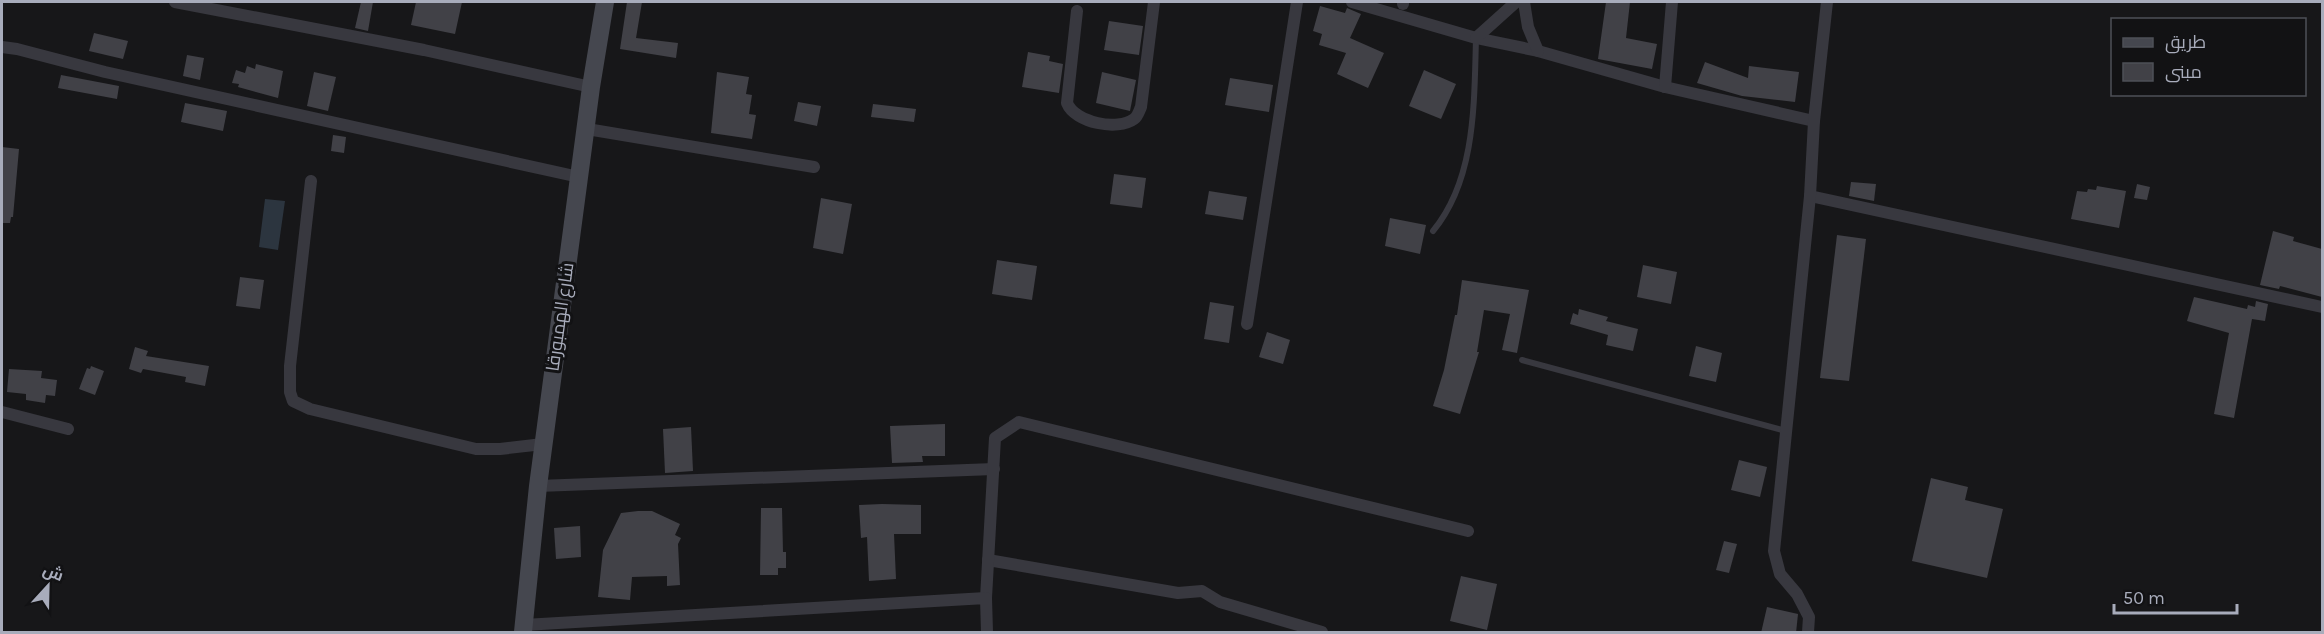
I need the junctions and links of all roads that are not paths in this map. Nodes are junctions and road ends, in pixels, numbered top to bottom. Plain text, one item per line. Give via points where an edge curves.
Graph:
1 (175, 2) edge
2 (605, 2) edge
3 (1154, 2) edge
4 (1297, 2) edge
5 (1352, 2) edge
6 (1516, 2) edge
7 (1524, 2) edge
8 (1672, 2) edge
9 (1827, 2) edge
10 (1077, 11) dead end
11 (1476, 38) junction
12 (2, 47) edge
13 (1538, 51) junction
14 (591, 87) junction
15 (1665, 87) junction
16 (1814, 121) junction
17 (587, 129) junction
18 (814, 167) dead end
19 (579, 177) junction
20 (311, 181) dead end
21 (1810, 196) junction
22 (1433, 231) dead end
23 (2322, 307) edge
24 (1247, 324) dead end
25 (1522, 360) dead end
26 (2, 412) edge
27 (2, 418) edge
28 (68, 429) dead end
29 (1787, 432) junction
30 (543, 444) junction
31 (994, 469) junction
32 (538, 486) junction
33 (1468, 531) dead end
34 (988, 560) junction
35 (986, 598) junction
36 (524, 629) edge
37 (987, 633) edge
38 (1322, 633) edge
39 (1808, 633) edge

1 - 14 street
2 - 14 street, شارع الهمبورقا
3 - 10 street via 1141,106 1132,121 1120,124 1080,118 1067,103
4 - 24 street
5 - 11 street
6 - 11 street
7 - 13 street via 1528,27
8 - 15 street
9 - 16 street
11 - 13 street
11 - 22 lane via 1473,122 1459,184 1446,215
12 - 19 street
13 - 15 street
14 - 17 street, شارع الهمبورقا
15 - 16 street
16 - 21 street
17 - 18 street
17 - 19 street, شارع الهمبورقا
19 - 30 street, شارع الهمبورقا
20 - 30 street via 290,366 292,400 310,409 466,448
21 - 23 street
21 - 29 street
25 - 29 lane
26 - 27 street
26 - 28 street
29 - 39 street via 1774,551 1780,574 1809,617
30 - 32 street, شارع الهمبورقا
31 - 32 street
31 - 33 street via 995,438 1019,422
31 - 34 street
32 - 36 street, شارع الهمبورقا
34 - 35 street
34 - 38 street via 1178,593 1202,591 1220,602
35 - 36 street
35 - 37 street

